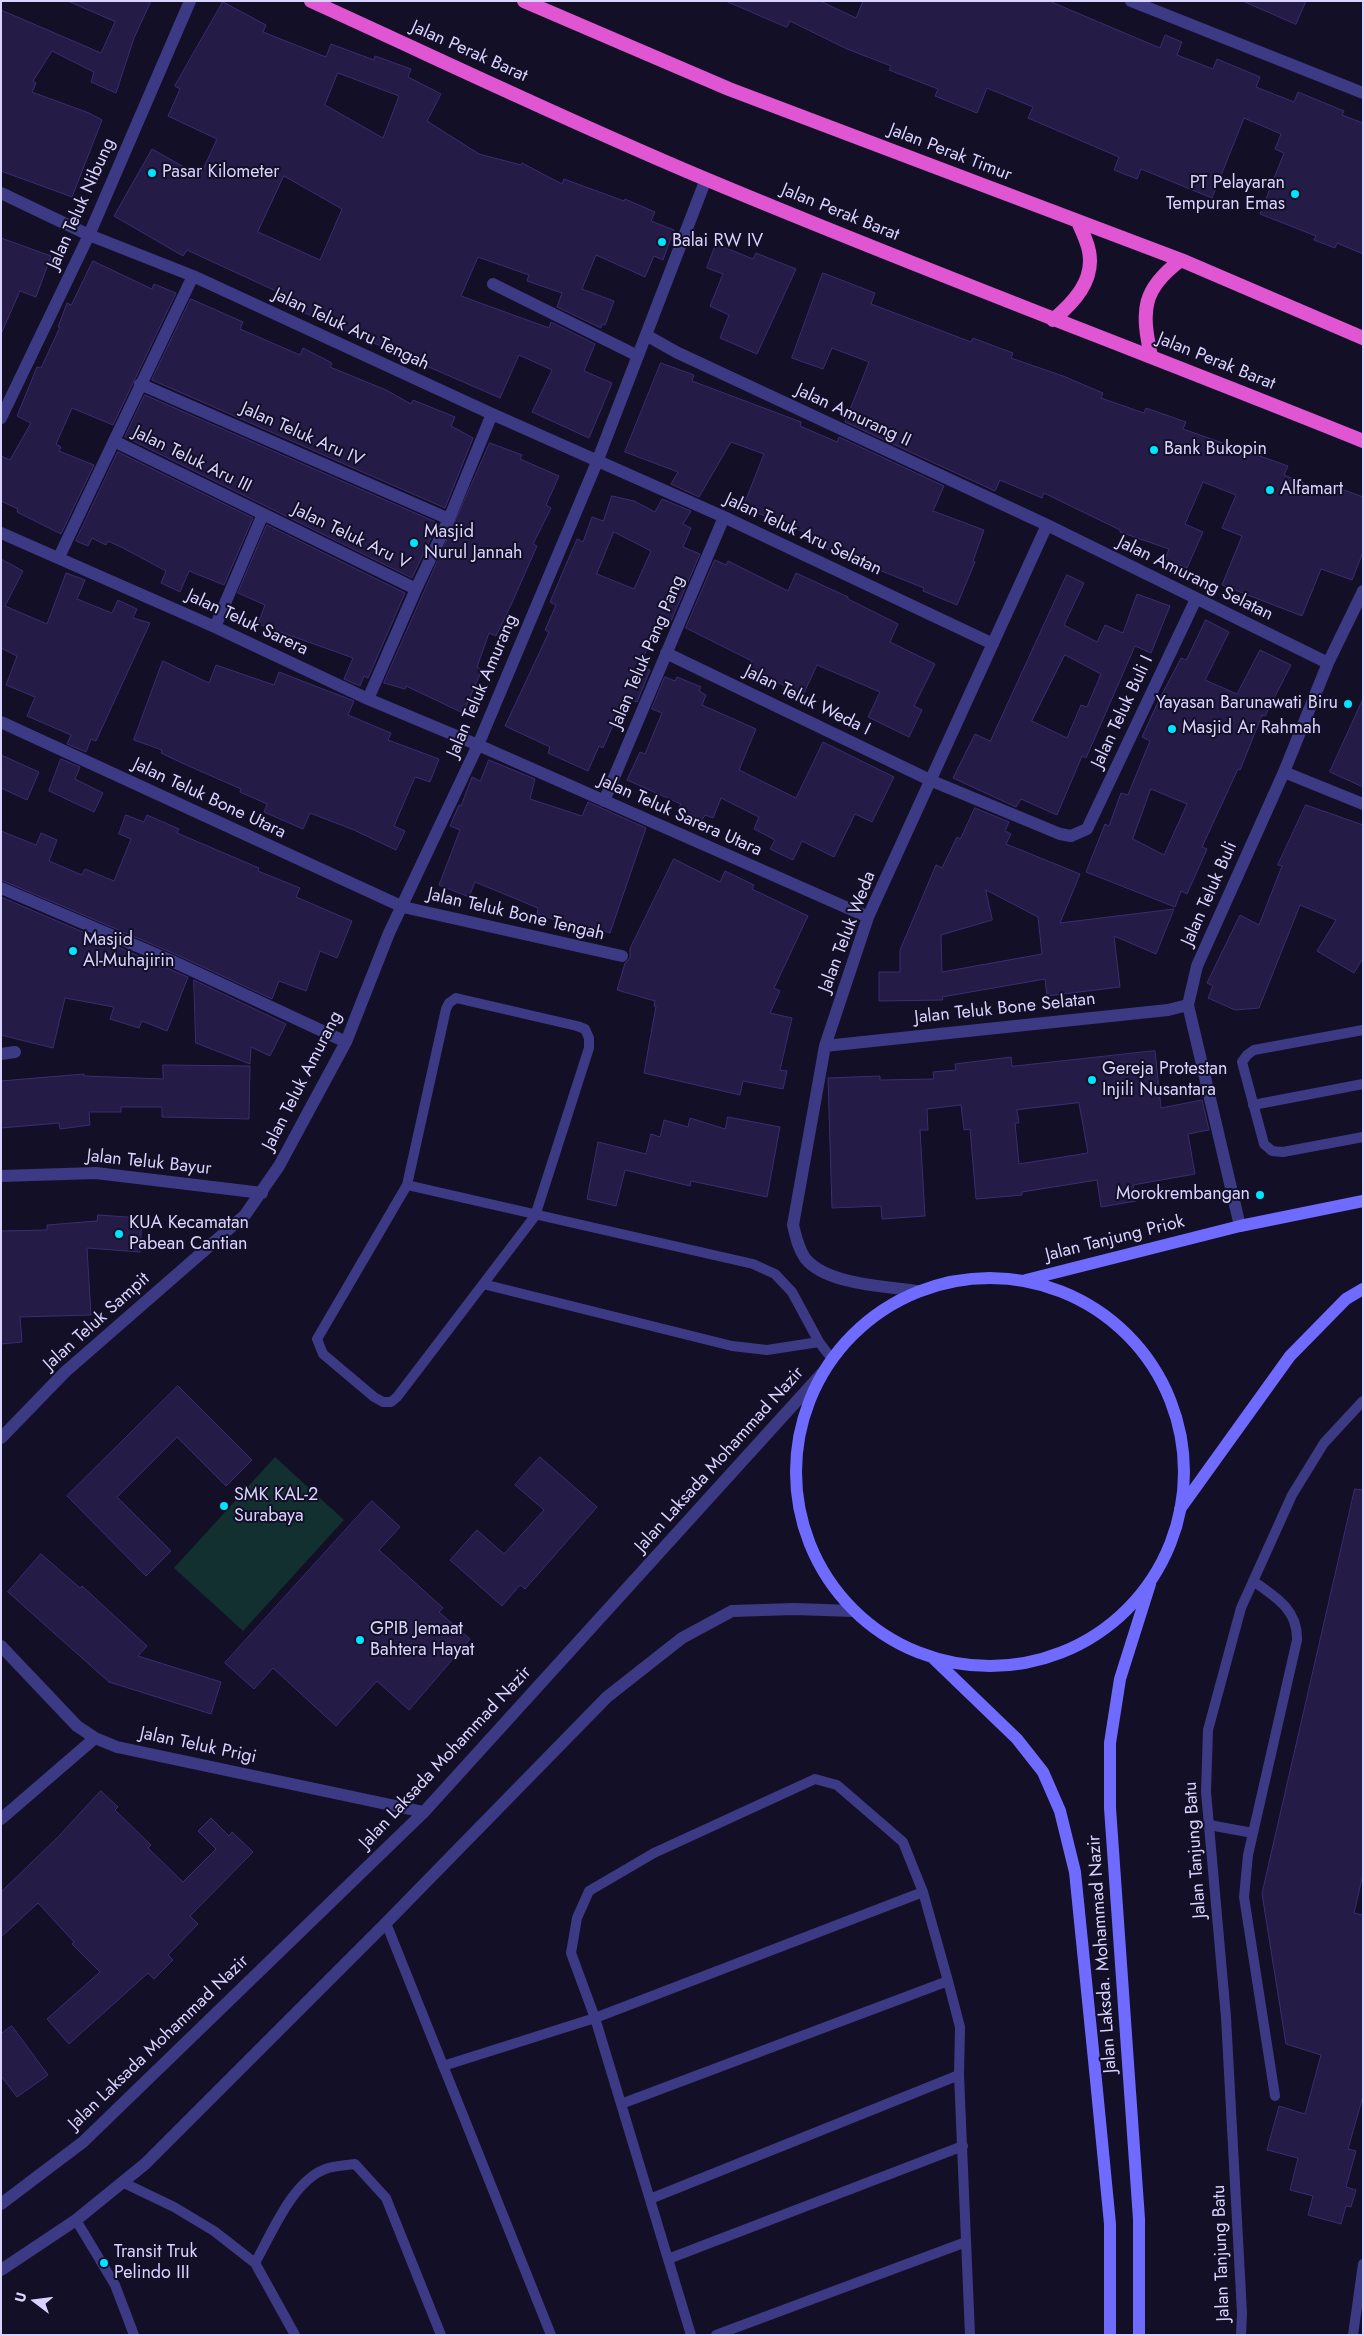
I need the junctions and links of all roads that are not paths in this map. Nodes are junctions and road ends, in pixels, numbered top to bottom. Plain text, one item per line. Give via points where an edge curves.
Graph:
1 (190, 1) edge
2 (311, 1) edge
3 (524, 1) edge
4 (1132, 1) edge
5 (1363, 93) edge
6 (706, 179) junction
7 (1, 193) edge
8 (1078, 222) junction
9 (89, 235) junction
10 (1181, 260) junction
11 (193, 276) junction
12 (493, 284) dead end
13 (1054, 320) junction
14 (646, 336) junction
15 (1363, 338) edge
16 (638, 356) junction
17 (1150, 356) junction
18 (140, 384) junction
19 (492, 414) junction
20 (1, 418) edge
21 (114, 440) junction
22 (1363, 441) edge
23 (597, 462) junction
24 (263, 514) junction
25 (724, 517) junction
26 (449, 519) junction
27 (1047, 525) junction
28 (1, 533) edge
29 (59, 558) junction
30 (416, 589) junction
31 (1363, 591) edge
32 (1196, 599) junction
33 (215, 627) junction
34 (993, 644) junction
35 (666, 653) junction
36 (1328, 663) junction
37 (368, 699) junction
38 (1, 722) edge
39 (478, 746) junction
40 (1284, 772) junction
41 (932, 781) junction
42 (604, 802) junction
43 (1363, 804) edge
44 (1, 888) edge
45 (403, 907) junction
46 (868, 917) junction
47 (622, 956) dead end
48 (1188, 1005) junction
49 (1363, 1030) edge
50 (346, 1042) junction
51 (825, 1046) junction
52 (15, 1052) dead end
53 (1, 1054) edge
54 (1363, 1084) edge
55 (1254, 1105) junction
56 (1363, 1137) edge
57 (1, 1176) edge
58 (407, 1185) junction
59 (262, 1193) junction
60 (1363, 1201) edge
61 (535, 1216) junction
62 (1240, 1226) junction
63 (1024, 1280) junction
64 (483, 1284) junction
65 (1363, 1289) edge
66 (918, 1292) junction
67 (818, 1342) junction
68 (832, 1359) junction
69 (824, 1371) junction
70 (1363, 1401) edge
71 (1, 1438) edge
72 (1180, 1509) junction
73 (1153, 1577) junction
74 (1253, 1581) junction
75 (854, 1611) junction
76 (1, 1646) edge
77 (933, 1658) junction
78 (95, 1738) junction
79 (424, 1812) junction
80 (1, 1819) edge
81 (1209, 1825) junction
82 (1253, 1834) junction
83 (923, 1892) junction
84 (386, 1923) junction
85 (948, 1981) junction
86 (595, 2018) junction
87 (443, 2066) junction
88 (960, 2075) junction
89 (1275, 2096) dead end
90 (621, 2104) junction
91 (962, 2146) junction
92 (122, 2182) junction
93 (650, 2198) junction
94 (1, 2204) edge
95 (76, 2220) junction
96 (966, 2242) junction
97 (668, 2259) junction
98 (255, 2263) junction
99 (1363, 2264) edge
100 (1, 2270) edge
101 (134, 2335) edge
102 (295, 2335) edge
103 (441, 2335) edge
104 (550, 2335) edge
105 (691, 2335) edge
106 (716, 2335) edge
107 (970, 2335) edge
108 (1110, 2335) edge
109 (1139, 2335) edge
110 (1241, 2335) edge
111 (1353, 2335) edge

1 - 9 street, Jalan Teluk Nibung
2 - 6 highway, Jalan Perak Barat
3 - 8 highway, Jalan Perak Timur via 729,89
4 - 5 street
6 - 13 highway, Jalan Perak Barat
6 - 14 street, Jalan Teluk Amurang
7 - 9 street, Jalan Teluk Aru Tengah
8 - 10 highway, Jalan Perak Timur
8 - 13 highway via 1089,252 1085,284 1076,300
9 - 11 street, Jalan Teluk Aru Tengah
9 - 20 street, Jalan Teluk Nibung
10 - 15 highway, Jalan Perak Timur
10 - 17 highway via 1154,285 1147,299 1144,316
11 - 18 street
11 - 19 street, Jalan Teluk Aru Tengah
12 - 16 street
13 - 17 highway, Jalan Perak Barat
14 - 16 street, Jalan Teluk Amurang
14 - 27 street, Jalan Amurang II
16 - 23 street, Jalan Teluk Amurang
17 - 22 highway, Jalan Perak Barat
18 - 21 street
18 - 26 street, Jalan Teluk Aru IV
19 - 23 street, Jalan Teluk Aru Tengah
19 - 26 street, Jalan Teluk Aru V
21 - 24 street, Jalan Teluk Aru III
21 - 29 street, Jalan Teluk Aru III
23 - 25 street, Jalan Teluk Aru Selatan
23 - 39 street, Jalan Teluk Amurang
24 - 30 street, Jalan Teluk Aru V
24 - 33 street, Jalan Teluk Aru V
25 - 34 street, Jalan Teluk Aru Selatan
25 - 35 street, Jalan Teluk Pang Pang
26 - 30 street, Jalan Teluk Aru V
27 - 32 street, Jalan Amurang Selatan
27 - 34 street, Jalan Teluk Weda
28 - 29 street, Jalan Teluk Sarera
29 - 33 street, Jalan Teluk Sarera
30 - 37 street
31 - 36 street, Jalan Teluk Buli
32 - 36 street, Jalan Amurang Selatan
32 - 41 street, Jalan Teluk Buli I via 1087,829 1078,834 1060,834
33 - 37 street, Jalan Teluk Sarera
34 - 41 street, Jalan Teluk Weda
35 - 41 street, Jalan Teluk Weda I
35 - 42 street, Jalan Teluk Pang Pang
36 - 40 street, Jalan Teluk Buli
37 - 39 street, Jalan Teluk Sarera
38 - 45 street, Jalan Teluk Bone Utara
39 - 42 street, Jalan Teluk Sarera Utara
39 - 45 street, Jalan Teluk Amurang
40 - 43 street
40 - 48 street, Jalan Teluk Buli via 1197,966
41 - 46 street, Jalan Teluk Weda
42 - 46 street, Jalan Teluk Sarera Utara
44 - 50 street via 172,961
45 - 47 street, Jalan Teluk Bone Tengah
45 - 50 street, Jalan Teluk Amurang via 389,933
46 - 51 street, Jalan Teluk Weda
48 - 51 street, Jalan Teluk Bone Selatan via 1158,1011
48 - 62 street, Jalan Teluk Buli
49 - 55 lane via 1254,1050 1242,1062
50 - 59 street, Jalan Teluk Amurang
51 - 66 street, Jalan Teluk Weda via 793,1225 797,1242 806,1258 834,1277
52 - 53 street
54 - 55 lane
55 - 56 lane via 1264,1144 1272,1151 1283,1152
57 - 59 street, Jalan Teluk Bayur via 96,1172
58 - 61 lane
58 - 61 lane via 446,1009 456,998 464,998 577,1026 585,1030 589,1038 589,1048
58 - 64 lane via 317,1339 323,1354 374,1397 391,1402
59 - 71 street, Jalan Teluk Sampit via 244,1216 65,1372
60 - 62 main road, Jalan Tanjung Priok
61 - 64 lane
61 - 67 lane via 753,1264 775,1274 792,1292
62 - 63 main road, Jalan Tanjung Priok
63 - 66 main road via 961,1280
63 - 72 main road via 1061,1290 1095,1308 1125,1332 1150,1362 1168,1395 1179,1432 1184,1471
64 - 67 lane via 732,1346 767,1350
65 - 72 main road via 1346,1299 1290,1356
66 - 68 main road via 885,1308 856,1331
67 - 68 lane
68 - 69 main road
69 - 75 main road via 801,1432 796,1478 801,1515 812,1550 830,1582
69 - 79 street, Jalan Laksada Mohammad Nazir
70 - 74 lane, Jalan Tanjung Batu via 1324,1443 1292,1495
72 - 73 main road via 1169,1544
73 - 77 main road via 1130,1605 1103,1629 1073,1648 1039,1660 1004,1666 968,1666
73 - 109 main road, Jalan Laksda. Mohammad Nazir via 1120,1679 1110,1743 1110,1808 1139,2219
74 - 81 lane, Jalan Tanjung Batu via 1241,1608 1208,1730 1206,1792
74 - 82 lane via 1283,1603 1293,1616 1297,1640
75 - 77 main road via 877,1631 904,1647
75 - 84 street via 732,1611 682,1638 607,1697
76 - 78 street, Jalan Teluk Prigi via 77,1726
77 - 108 main road, Jalan Laksda. Mohammad Nazir via 1017,1739 1043,1772 1060,1811 1075,1872 1110,2224
78 - 79 street, Jalan Teluk Prigi via 117,1747
78 - 80 street
79 - 94 street, Jalan Laksada Mohammad Nazir via 83,2142
81 - 82 lane
81 - 110 lane, Jalan Tanjung Batu via 1226,2017
82 - 89 lane via 1244,1897
83 - 85 lane
83 - 86 lane
83 - 86 lane via 903,1842 837,1785 815,1779 654,1853 589,1891 577,1918 571,1953
84 - 87 lane
84 - 92 street via 145,2164
85 - 88 lane via 960,2027
85 - 90 lane
86 - 87 lane
86 - 90 lane
87 - 104 lane
88 - 91 lane
88 - 93 lane
90 - 93 lane
91 - 96 lane
91 - 97 lane
92 - 95 street
92 - 98 lane via 174,2207
93 - 97 lane
95 - 100 street
95 - 101 lane via 115,2285
96 - 106 lane
96 - 107 lane
97 - 105 lane
98 - 102 lane
98 - 103 lane via 288,2204 305,2182 327,2168 355,2164 386,2198
99 - 111 lane

